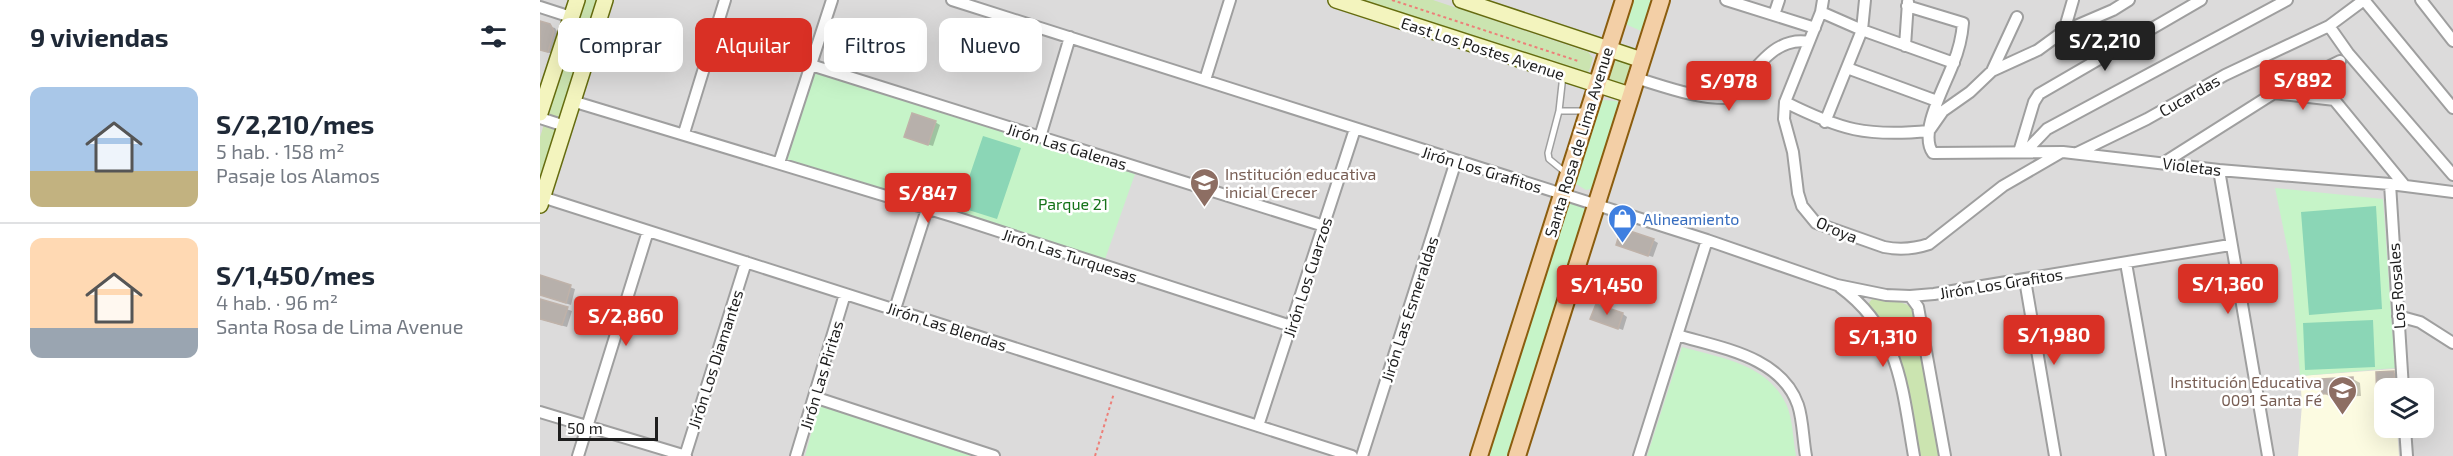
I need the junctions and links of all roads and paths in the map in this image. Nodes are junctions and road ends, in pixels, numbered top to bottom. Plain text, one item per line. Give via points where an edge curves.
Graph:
1 (577, 0) edge
2 (604, 0) edge
3 (725, 0) edge
4 (832, 0) edge
5 (952, 0) edge
6 (1230, 0) edge
7 (1336, 0) edge
8 (1392, 0) edge
9 (1461, 0) edge
10 (1624, 0) edge
11 (1661, 0) edge
12 (1726, 0) edge
13 (1779, 0) edge
14 (1823, 0) edge
15 (1865, 0) edge
16 (2073, 0) edge
17 (2129, 0) edge
18 (2201, 0) edge
19 (2287, 0) edge
20 (2364, 0) edge
21 (2421, 0) edge
22 (1908, 3) edge
23 (540, 7) edge
24 (1821, 12) junction
25 (1774, 15) junction
26 (571, 16) junction
27 (2017, 17) dead end
28 (2329, 26) junction
29 (1815, 28) junction
30 (1862, 30) junction
31 (2064, 31) junction
32 (1070, 38) junction
33 (2453, 41) edge
34 (1809, 42) junction
35 (1905, 46) junction
36 (1607, 48) junction
37 (1642, 60) junction
38 (1578, 61) dead end
39 (2340, 61) dead end
40 (812, 62) edge
41 (1954, 63) junction
42 (812, 65) edge
43 (1847, 68) junction
44 (1992, 71) junction
45 (809, 72) edge
46 (1564, 73) junction
47 (2313, 74) junction
48 (1636, 78) junction
49 (1204, 80) junction
50 (1596, 84) junction
51 (2274, 93) junction
52 (1630, 95) junction
53 (2335, 100) junction
54 (572, 101) junction
55 (1937, 101) junction
56 (1785, 102) junction
57 (2453, 108) edge
58 (1559, 111) junction
59 (1588, 111) junction
60 (540, 113) edge
61 (540, 118) edge
62 (1825, 122) junction
63 (565, 126) junction
64 (1356, 129) junction
65 (1929, 131) junction
66 (684, 134) junction
67 (1040, 137) junction
68 (2022, 152) junction
69 (2062, 152) junction
70 (2076, 154) junction
71 (1456, 161) junction
72 (2165, 162) junction
73 (779, 163) junction
74 (2219, 170) junction
75 (2453, 174) edge
76 (1568, 175) junction
77 (2390, 184) junction
78 (2405, 186) junction
79 (2453, 192) edge
80 (1562, 194) junction
81 (541, 201) edge
82 (1597, 205) junction
83 (927, 209) junction
84 (1324, 226) junction
85 (648, 231) junction
86 (1707, 240) junction
87 (2230, 245) junction
88 (746, 262) junction
89 (2126, 262) junction
90 (2025, 280) junction
91 (1837, 285) junction
92 (845, 294) junction
93 (1910, 296) junction
94 (895, 309) junction
95 (2398, 316) junction
96 (1290, 327) junction
97 (1677, 335) junction
98 (2453, 343) edge
99 (2402, 378) edge
100 (1118, 381) junction
101 (814, 397) junction
102 (540, 412) edge
103 (586, 426) junction
104 (1258, 426) junction
105 (2406, 438) edge
106 (578, 456) edge
107 (685, 456) edge
108 (796, 456) edge
109 (994, 456) edge
110 (1095, 456) edge
111 (1352, 456) edge
112 (1362, 456) edge
113 (1479, 456) edge
114 (1517, 456) edge
115 (1639, 456) edge
116 (1806, 456) edge
117 (1914, 456) edge
118 (1945, 456) edge
119 (2055, 456) edge
120 (2160, 456) edge
121 (2268, 456) edge
122 (2407, 456) edge

1 - 26 main road
2 - 54 main road
3 - 66 street
4 - 40 street
5 - 32 street, Jirón Los Grafitos
6 - 49 street
7 - 46 main road, East Los Postes Avenue
8 - 38 path
9 - 36 main road
10 - 36 main road, Santa Rosa de Lima Avenue
11 - 37 main road
12 - 25 street
13 - 25 street
14 - 24 street, Oroya
15 - 30 street
16 - 31 street
17 - 31 street
18 - 68 street via 2039,94
19 - 68 street via 2047,129
20 - 28 street, Cucardas
20 - 57 street
21 - 33 street
22 - 35 street
22 - 41 street via 1963,23
23 - 26 street
24 - 29 street, Oroya
24 - 30 street
25 - 29 street
26 - 60 main road
27 - 44 street
28 - 70 street, Cucardas via 2225,75
28 - 75 street
29 - 34 street, Oroya
30 - 35 street
30 - 43 street
31 - 44 street via 2038,50
32 - 49 street, Jirón Los Grafitos
32 - 67 street
34 - 48 street via 1797,39 1777,46 1729,98 1684,92
34 - 56 street, Oroya
35 - 41 street
36 - 37 main road
36 - 50 main road, Santa Rosa de Lima Avenue
37 - 48 main road
39 - 47 street
41 - 55 street
42 - 67 street, Jirón Las Galenas
43 - 55 street
43 - 62 street
44 - 65 street via 1943,111
45 - 73 street
46 - 50 main road, East Los Postes Avenue
46 - 58 lane
47 - 51 street
47 - 53 street
48 - 52 main road
49 - 64 street, Jirón Los Grafitos
50 - 52 main road, East Los Postes Avenue
50 - 59 main road, Santa Rosa de Lima Avenue
51 - 53 street
51 - 72 street
52 - 82 main road
53 - 78 street
54 - 63 main road
54 - 66 street, Jirón Las Turquesas
55 - 65 street
56 - 62 street
56 - 69 street, Oroya via 1784,119 1798,193 1808,216 1816,223 1895,249 1929,244 2003,186
58 - 59 lane
58 - 76 lane via 1548,153 1549,159
59 - 76 main road, Santa Rosa de Lima Avenue
61 - 63 street
62 - 65 street via 1886,134
63 - 81 main road
64 - 71 street, Jirón Los Grafitos
64 - 84 street, Jirón Los Cuarzos
65 - 68 street, Violetas via 1931,152
66 - 73 street, Jirón Las Turquesas
67 - 84 street, Jirón Las Galenas
68 - 69 street, Violetas
69 - 70 street, Violetas
70 - 72 street, Violetas
71 - 80 street, Jirón Los Grafitos
71 - 112 street, Jirón Las Esmeraldas
72 - 74 street, Violetas
73 - 83 street, Jirón Las Turquesas
74 - 77 street, Violetas
74 - 87 street
76 - 80 main road, Santa Rosa de Lima Avenue
77 - 78 street, Violetas
77 - 95 street, Los Rosales
78 - 79 street, Violetas
80 - 82 street, Jirón Los Grafitos
80 - 113 main road, Santa Rosa de Lima Avenue
81 - 85 street, Jirón Las Blendas
82 - 86 street, Jirón Los Grafitos
82 - 114 main road
83 - 94 street
83 - 96 street, Jirón Las Turquesas
84 - 96 street, Jirón Los Cuarzos
85 - 88 street, Jirón Las Blendas
85 - 103 street
86 - 91 street, Jirón Los Grafitos
86 - 97 street
87 - 89 street, Jirón Los Grafitos
87 - 121 street
88 - 92 street, Jirón Las Blendas
88 - 107 street, Jirón Los Diamantes
89 - 90 street, Jirón Los Grafitos
89 - 120 street
90 - 93 street, Jirón Los Grafitos
90 - 119 street
91 - 93 street, Jirón Los Grafitos
91 - 117 street via 1859,301 1873,318 1890,350 1898,369
92 - 94 street, Jirón Las Blendas
92 - 101 street, Jirón Las Piritas
93 - 118 street via 1918,307
94 - 100 street, Jirón Las Blendas
95 - 98 street via 2420,322
95 - 99 street, Los Rosales
96 - 104 street, Jirón Los Cuarzos
97 - 115 street
97 - 116 street via 1768,366 1784,381 1797,404
100 - 104 street, Jirón Las Blendas
100 - 110 path
101 - 108 street, Jirón Las Piritas
101 - 109 street
102 - 103 street
103 - 106 street
103 - 107 street
104 - 111 street, Jirón Las Blendas
105 - 122 street

